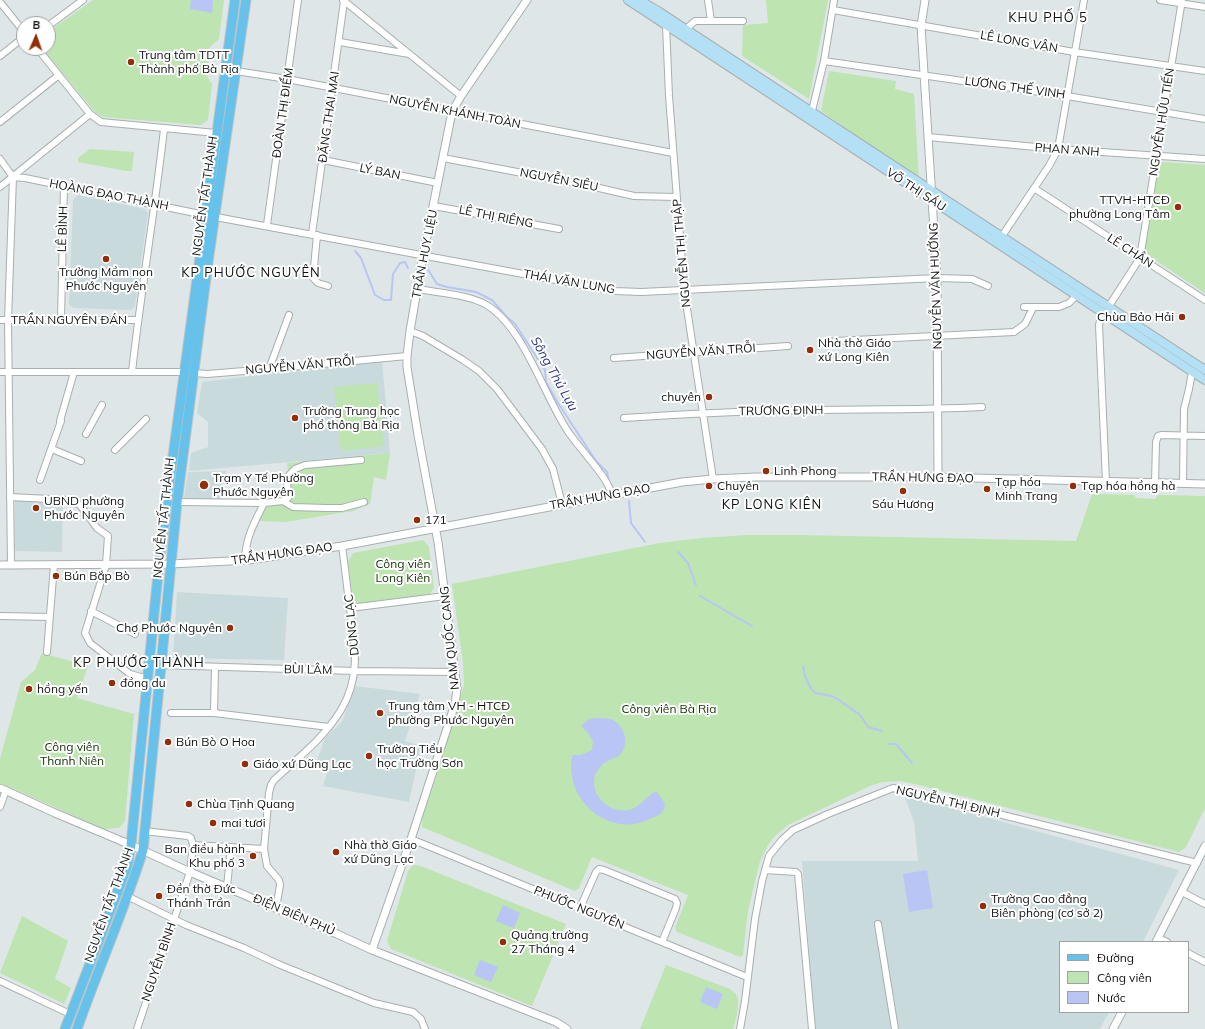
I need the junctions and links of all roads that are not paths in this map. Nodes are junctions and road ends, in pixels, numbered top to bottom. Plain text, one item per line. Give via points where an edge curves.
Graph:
1 (83, 0) edge
2 (235, 0) edge
3 (246, 0) edge
4 (298, 0) edge
5 (344, 0) edge
6 (527, 0) edge
7 (628, 0) edge
8 (639, 0) edge
9 (708, 0) edge
10 (834, 0) edge
11 (925, 0) edge
12 (1084, 0) edge
13 (1160, 0) edge
14 (0, 2) edge
15 (1181, 2) edge
16 (650, 4) edge
17 (1205, 7) edge
18 (833, 10) junction
19 (658, 15) junction
20 (56, 20) edge
21 (711, 21) junction
22 (743, 21) dead end
23 (16, 22) edge
24 (666, 25) junction
25 (922, 26) junction
26 (686, 29) junction
27 (340, 42) junction
28 (16, 43) edge
29 (1074, 52) junction
30 (410, 54) junction
31 (0, 56) edge
32 (44, 56) edge
33 (824, 61) junction
34 (1171, 66) junction
35 (236, 71) junction
36 (1205, 71) edge
37 (59, 75) junction
38 (924, 75) junction
39 (287, 80) junction
40 (333, 88) junction
41 (461, 96) junction
42 (1067, 96) junction
43 (452, 112) junction
44 (1163, 112) junction
45 (90, 114) junction
46 (811, 116) junction
47 (1205, 119) edge
48 (0, 122) edge
49 (164, 129) junction
50 (216, 133) junction
51 (928, 137) junction
52 (1058, 150) junction
53 (673, 153) junction
54 (1156, 156) junction
55 (443, 158) junction
56 (0, 159) edge
57 (1205, 159) edge
58 (323, 160) junction
59 (13, 177) junction
60 (438, 183) junction
61 (64, 186) junction
62 (0, 188) edge
63 (1034, 188) junction
64 (931, 189) junction
65 (676, 197) junction
66 (932, 200) junction
67 (156, 204) junction
68 (434, 206) junction
69 (205, 215) junction
70 (215, 215) junction
71 (267, 225) junction
72 (559, 229) dead end
73 (314, 234) junction
74 (1002, 236) junction
75 (424, 255) junction
76 (1140, 258) junction
77 (937, 278) junction
78 (328, 286) dead end
79 (988, 286) dead end
80 (418, 289) junction
81 (684, 289) junction
82 (1076, 296) junction
83 (1205, 300) edge
84 (1109, 306) junction
85 (1024, 307) dead end
86 (1033, 308) junction
87 (1102, 313) junction
88 (290, 315) dead end
89 (61, 319) junction
90 (0, 320) edge
91 (8, 320) junction
92 (138, 320) junction
93 (410, 331) junction
94 (938, 337) junction
95 (835, 341) dead end
96 (788, 346) dead end
97 (693, 352) junction
98 (407, 356) junction
99 (614, 358) dead end
100 (269, 369) junction
101 (1205, 370) edge
102 (0, 372) edge
103 (9, 372) junction
104 (74, 372) junction
105 (132, 372) junction
106 (184, 372) junction
107 (1192, 372) junction
108 (194, 373) junction
109 (1205, 380) edge
110 (102, 405) dead end
111 (982, 407) dead end
112 (938, 409) junction
113 (702, 413) junction
114 (624, 418) dead end
115 (146, 419) dead end
116 (86, 434) dead end
117 (1183, 436) junction
118 (1205, 436) edge
119 (52, 449) junction
120 (115, 450) dead end
121 (361, 460) dead end
122 (81, 461) dead end
123 (938, 477) junction
124 (713, 479) junction
125 (40, 480) dead end
126 (1106, 482) junction
127 (1155, 483) junction
128 (1184, 483) junction
129 (1205, 484) edge
130 (613, 495) junction
131 (10, 497) junction
132 (177, 502) junction
133 (283, 502) junction
134 (364, 502) dead end
135 (264, 503) junction
136 (562, 504) junction
137 (436, 529) junction
138 (342, 546) junction
139 (245, 560) junction
140 (159, 564) junction
141 (171, 564) junction
142 (0, 565) edge
143 (11, 565) junction
144 (54, 565) junction
145 (106, 565) junction
146 (445, 596) junction
147 (350, 608) junction
148 (91, 611) junction
149 (0, 616) edge
150 (50, 617) junction
151 (135, 634) dead end
152 (47, 652) dead end
153 (160, 665) junction
154 (215, 667) junction
155 (355, 671) junction
156 (455, 672) junction
157 (148, 679) junction
158 (172, 713) dead end
159 (214, 713) junction
160 (329, 727) junction
161 (3, 789) edge
162 (0, 807) edge
163 (144, 831) junction
164 (411, 839) junction
165 (131, 845) junction
166 (193, 845) junction
167 (1205, 846) edge
168 (231, 847) junction
169 (264, 849) junction
170 (143, 850) junction
171 (1196, 864) junction
172 (765, 870) junction
173 (190, 872) junction
174 (227, 887) junction
175 (1182, 892) junction
176 (127, 896) junction
177 (1205, 904) edge
178 (276, 908) junction
179 (580, 908) junction
180 (174, 919) junction
181 (878, 924) dead end
182 (1157, 940) edge
183 (662, 942) junction
184 (372, 950) junction
185 (1189, 954) edge
186 (1205, 962) edge
187 (747, 977) junction
188 (0, 981) edge
189 (1121, 1013) edge
190 (70, 1014) junction
191 (565, 1028) edge
192 (65, 1029) edge
193 (76, 1029) edge
194 (137, 1029) edge
195 (425, 1029) edge
196 (740, 1029) edge
197 (812, 1029) edge
198 (895, 1029) edge
199 (1113, 1029) edge

1 - 20 street
2 - 50 main road, NGUYỄN TẤT THÀNH
3 - 35 main road, NGUYỄN TẤT THÀNH
4 - 39 street, ĐOÀN THỊ ĐIỂM
5 - 27 street, ĐẶNG THAI MAI
5 - 30 street
6 - 41 street, TRẦN HUY LIỆU
7 - 19 main road, VÕ THỊ SÁU
8 - 16 main road, VÕ THỊ SÁU
9 - 21 street
10 - 18 street
11 - 25 street, NGUYỄN VĂN HƯỞNG
12 - 29 street
13 - 15 street
14 - 23 street
15 - 17 street
15 - 34 street, NGUYỄN HỮU TIẾN
16 - 19 main road, VÕ THỊ SÁU
18 - 25 street, LÊ LONG VÂN
18 - 33 street
19 - 24 main road, VÕ THỊ SÁU
19 - 26 main road, VÕ THỊ SÁU
21 - 22 street
21 - 26 street via 695,21
24 - 46 main road, VÕ THỊ SÁU
24 - 53 street, NGUYỄN THỊ THẬP
25 - 29 street, LÊ LONG VÂN
25 - 38 street, NGUYỄN VĂN HƯỞNG
26 - 46 main road, VÕ THỊ SÁU
27 - 30 street
27 - 40 street, ĐẶNG THAI MAI
28 - 31 street
29 - 34 street, LÊ LONG VÂN
29 - 42 street
30 - 41 street
32 - 37 street
33 - 38 street, LƯƠNG THẾ VINH
33 - 46 street
34 - 36 street, LÊ LONG VÂN
34 - 44 street, NGUYỄN HỮU TIẾN
35 - 39 street, NGUYỄN KHÁNH TOÀN
35 - 70 main road, NGUYỄN TẤT THÀNH
37 - 45 street
37 - 48 street
38 - 42 street, LƯƠNG THẾ VINH
38 - 51 street, NGUYỄN VĂN HƯỞNG
39 - 40 street, NGUYỄN KHÁNH TOÀN
39 - 71 street, ĐOÀN THỊ ĐIỂM
40 - 43 street, NGUYỄN KHÁNH TOÀN
40 - 58 street, ĐẶNG THAI MAI
41 - 43 street, TRẦN HUY LIỆU
42 - 44 street, LƯƠNG THẾ VINH
42 - 52 street
43 - 53 street, NGUYỄN KHÁNH TOÀN
43 - 55 street, TRẦN HUY LIỆU
44 - 47 street, LƯƠNG THẾ VINH
44 - 54 street, NGUYỄN HỮU TIẾN
45 - 49 street via 100,122
45 - 59 street
46 - 64 main road, VÕ THỊ SÁU
46 - 66 main road, VÕ THỊ SÁU
49 - 50 street
49 - 67 street
50 - 69 main road, NGUYỄN TẤT THÀNH
51 - 52 street, PHAN ANH
51 - 64 street, NGUYỄN VĂN HƯỞNG
52 - 54 street, PHAN ANH
52 - 63 street
53 - 65 street, NGUYỄN THỊ THẬP
54 - 57 street, PHAN ANH
54 - 76 street, NGUYỄN HỮU TIẾN
55 - 60 street, TRẦN HUY LIỆU
55 - 65 street, NGUYỄN SIÊU via 634,196
56 - 59 street
58 - 60 street, LÝ BAN
58 - 73 street, ĐẶNG THAI MAI
59 - 61 street, HOÀNG ĐẠO THÀNH
59 - 62 street
59 - 91 street
60 - 68 street, TRẦN HUY LIỆU
61 - 67 street, HOÀNG ĐẠO THÀNH
61 - 89 street, LÊ BÌNH
63 - 74 street
63 - 76 street, LÊ CHÂN
64 - 66 street, NGUYỄN VĂN HƯỞNG
64 - 74 main road, VÕ THỊ SÁU
65 - 81 street, NGUYỄN THỊ THẬP
66 - 77 street, NGUYỄN VĂN HƯỞNG
66 - 82 main road, VÕ THỊ SÁU
67 - 69 street, HOÀNG ĐẠO THÀNH
67 - 92 street
68 - 72 street, LÊ THỊ RIÊNG
68 - 75 street, TRẦN HUY LIỆU
69 - 70 street, THÁI VĂN LUNG
69 - 106 main road, NGUYỄN TẤT THÀNH
70 - 71 street, THÁI VĂN LUNG
70 - 108 main road, NGUYỄN TẤT THÀNH
71 - 73 street, THÁI VĂN LUNG
73 - 75 street, THÁI VĂN LUNG
73 - 78 street, ĐẶNG THAI MAI via 313,278 318,283
74 - 84 main road, VÕ THỊ SÁU
75 - 80 street, TRẦN HUY LIỆU
75 - 81 street, THÁI VĂN LUNG via 615,291
76 - 83 street, LÊ CHÂN
76 - 84 street, NGUYỄN HỮU TIẾN
77 - 79 street, THÁI VĂN LUNG via 972,279
77 - 81 street, THÁI VĂN LUNG
77 - 94 street, NGUYỄN VĂN HƯỞNG
80 - 93 street, TRẦN HUY LIỆU
80 - 130 street via 483,303 510,327 534,365 568,432 602,475
81 - 97 street, NGUYỄN THỊ THẬP
82 - 86 street via 1069,303 1059,307
82 - 87 main road, VÕ THỊ SÁU
84 - 101 main road, VÕ THỊ SÁU
85 - 86 street
86 - 94 street via 1025,324 1014,332
87 - 107 main road, VÕ THỊ SÁU
87 - 126 street via 1099,324
88 - 100 street
89 - 91 street, TRẦN NGUYÊN ĐÁN
89 - 92 street, TRẦN NGUYÊN ĐÁN
90 - 91 street, TRẦN NGUYÊN ĐÁN
91 - 103 street
92 - 105 street
93 - 98 street, TRẦN HUY LIỆU
93 - 136 street via 464,360 497,389 542,449 553,470
94 - 95 street
94 - 112 street, NGUYỄN VĂN HƯỞNG
96 - 97 street, NGUYỄN VĂN TRỖI
97 - 99 street, NGUYỄN VĂN TRỖI
97 - 113 street, NGUYỄN THỊ THẬP
98 - 100 street, NGUYỄN VĂN TRỖI
98 - 137 street, TRẦN HUY LIỆU via 418,435
100 - 108 street, NGUYỄN VĂN TRỖI
102 - 103 street
103 - 104 street
103 - 131 street
104 - 105 street
104 - 119 street
105 - 106 street
106 - 140 main road, NGUYỄN TẤT THÀNH
107 - 109 main road, VÕ THỊ SÁU
107 - 117 street via 1184,409
108 - 132 main road, NGUYỄN TẤT THÀNH
110 - 116 street
111 - 112 street, TRƯƠNG ĐỊNH
112 - 113 street, TRƯƠNG ĐỊNH
112 - 123 street, NGUYỄN VĂN HƯỞNG
113 - 114 street, TRƯƠNG ĐỊNH
113 - 124 street, NGUYỄN THỊ THẬP
115 - 120 street
117 - 118 street
117 - 127 street via 1162,435 1156,439
117 - 128 street
119 - 122 street
119 - 125 street
121 - 133 street via 305,465 295,469 287,480 288,498
123 - 124 street, TRẦN HƯNG ĐẠO
123 - 126 street, TRẦN HƯNG ĐẠO
124 - 130 street, TRẦN HƯNG ĐẠO
126 - 127 street, TRẦN HƯNG ĐẠO
127 - 128 street, TRẦN HƯNG ĐẠO
128 - 129 street, TRẦN HƯNG ĐẠO
130 - 136 street, TRẦN HƯNG ĐẠO
131 - 143 street
131 - 145 street via 64,499 80,505 97,528 108,536
132 - 135 street
132 - 141 main road, NGUYỄN TẤT THÀNH
133 - 134 street via 293,507 326,508 342,508
133 - 135 street
135 - 139 street via 249,533
136 - 137 street, TRẦN HƯNG ĐẠO
137 - 138 street, TRẦN HƯNG ĐẠO
137 - 146 street, NAM QUỐC CANG
138 - 139 street, TRẦN HƯNG ĐẠO
138 - 147 street, DŨNG LẠC
139 - 141 street, TRẦN HƯNG ĐẠO
140 - 141 street, TRẦN HƯNG ĐẠO
140 - 145 street, TRẦN HƯNG ĐẠO
140 - 157 main road, NGUYỄN TẤT THÀNH
141 - 153 main road, NGUYỄN TẤT THÀNH
142 - 143 street, TRẦN HƯNG ĐẠO
143 - 144 street, TRẦN HƯNG ĐẠO
144 - 145 street, TRẦN HƯNG ĐẠO
144 - 150 street
145 - 148 street
146 - 147 street
146 - 156 street, NAM QUỐC CANG
147 - 155 street, DŨNG LẠC
148 - 151 street
148 - 157 street via 85,633 90,643 130,674
149 - 150 street
150 - 152 street
153 - 154 street, BÙI LÂM
153 - 163 main road, NGUYỄN TẤT THÀNH
154 - 155 street, BÙI LÂM
154 - 159 street
155 - 156 street, BÙI LÂM
155 - 160 street, DŨNG LẠC via 346,700
156 - 164 street, NAM QUỐC CANG via 455,704
157 - 165 main road, NGUYỄN TẤT THÀNH
158 - 159 street
159 - 160 street
160 - 169 street, DŨNG LẠC via 271,785
161 - 162 street
161 - 165 street, ĐIỆN BIÊN PHỦ
163 - 166 street via 188,836 192,838
163 - 170 main road, NGUYỄN TẤT THÀNH
164 - 179 street, PHƯỚC NGUYÊN
164 - 184 street, NAM QUỐC CANG
165 - 170 street, ĐIỆN BIÊN PHỦ
165 - 190 main road, NGUYỄN TẤT THÀNH via 127,867
166 - 168 street
166 - 173 street, NGUYỄN BÌNH
167 - 171 street
168 - 169 street
168 - 174 street
169 - 178 street, DŨNG LẠC via 267,866 280,884
170 - 173 street, ĐIỆN BIÊN PHỦ
170 - 176 main road, NGUYỄN TẤT THÀNH
171 - 172 street, NGUYỄN THỊ ĐỊNH via 894,788 793,830 770,856
171 - 175 street
172 - 187 street, NGUYỄN THỊ ĐỊNH
172 - 197 street via 798,874
173 - 174 street, ĐIỆN BIÊN PHỦ
173 - 180 street, NGUYỄN BÌNH
174 - 178 street, ĐIỆN BIÊN PHỦ
175 - 177 street
175 - 182 street
176 - 180 street
176 - 193 main road, NGUYỄN TẤT THÀNH
178 - 184 street, ĐIỆN BIÊN PHỦ
179 - 183 street, PHƯỚC NGUYÊN
179 - 183 street via 596,872 599,869 611,872 675,899 676,908
180 - 194 street, NGUYỄN BÌNH
180 - 195 street via 374,1003 413,1012 421,1019
181 - 198 street
183 - 187 street, PHƯỚC NGUYÊN
184 - 191 street, ĐIỆN BIÊN PHỦ via 556,1022
185 - 186 street
187 - 196 street, NGUYỄN THỊ ĐỊNH
188 - 190 street
189 - 199 street
190 - 192 main road, NGUYỄN TẤT THÀNH

